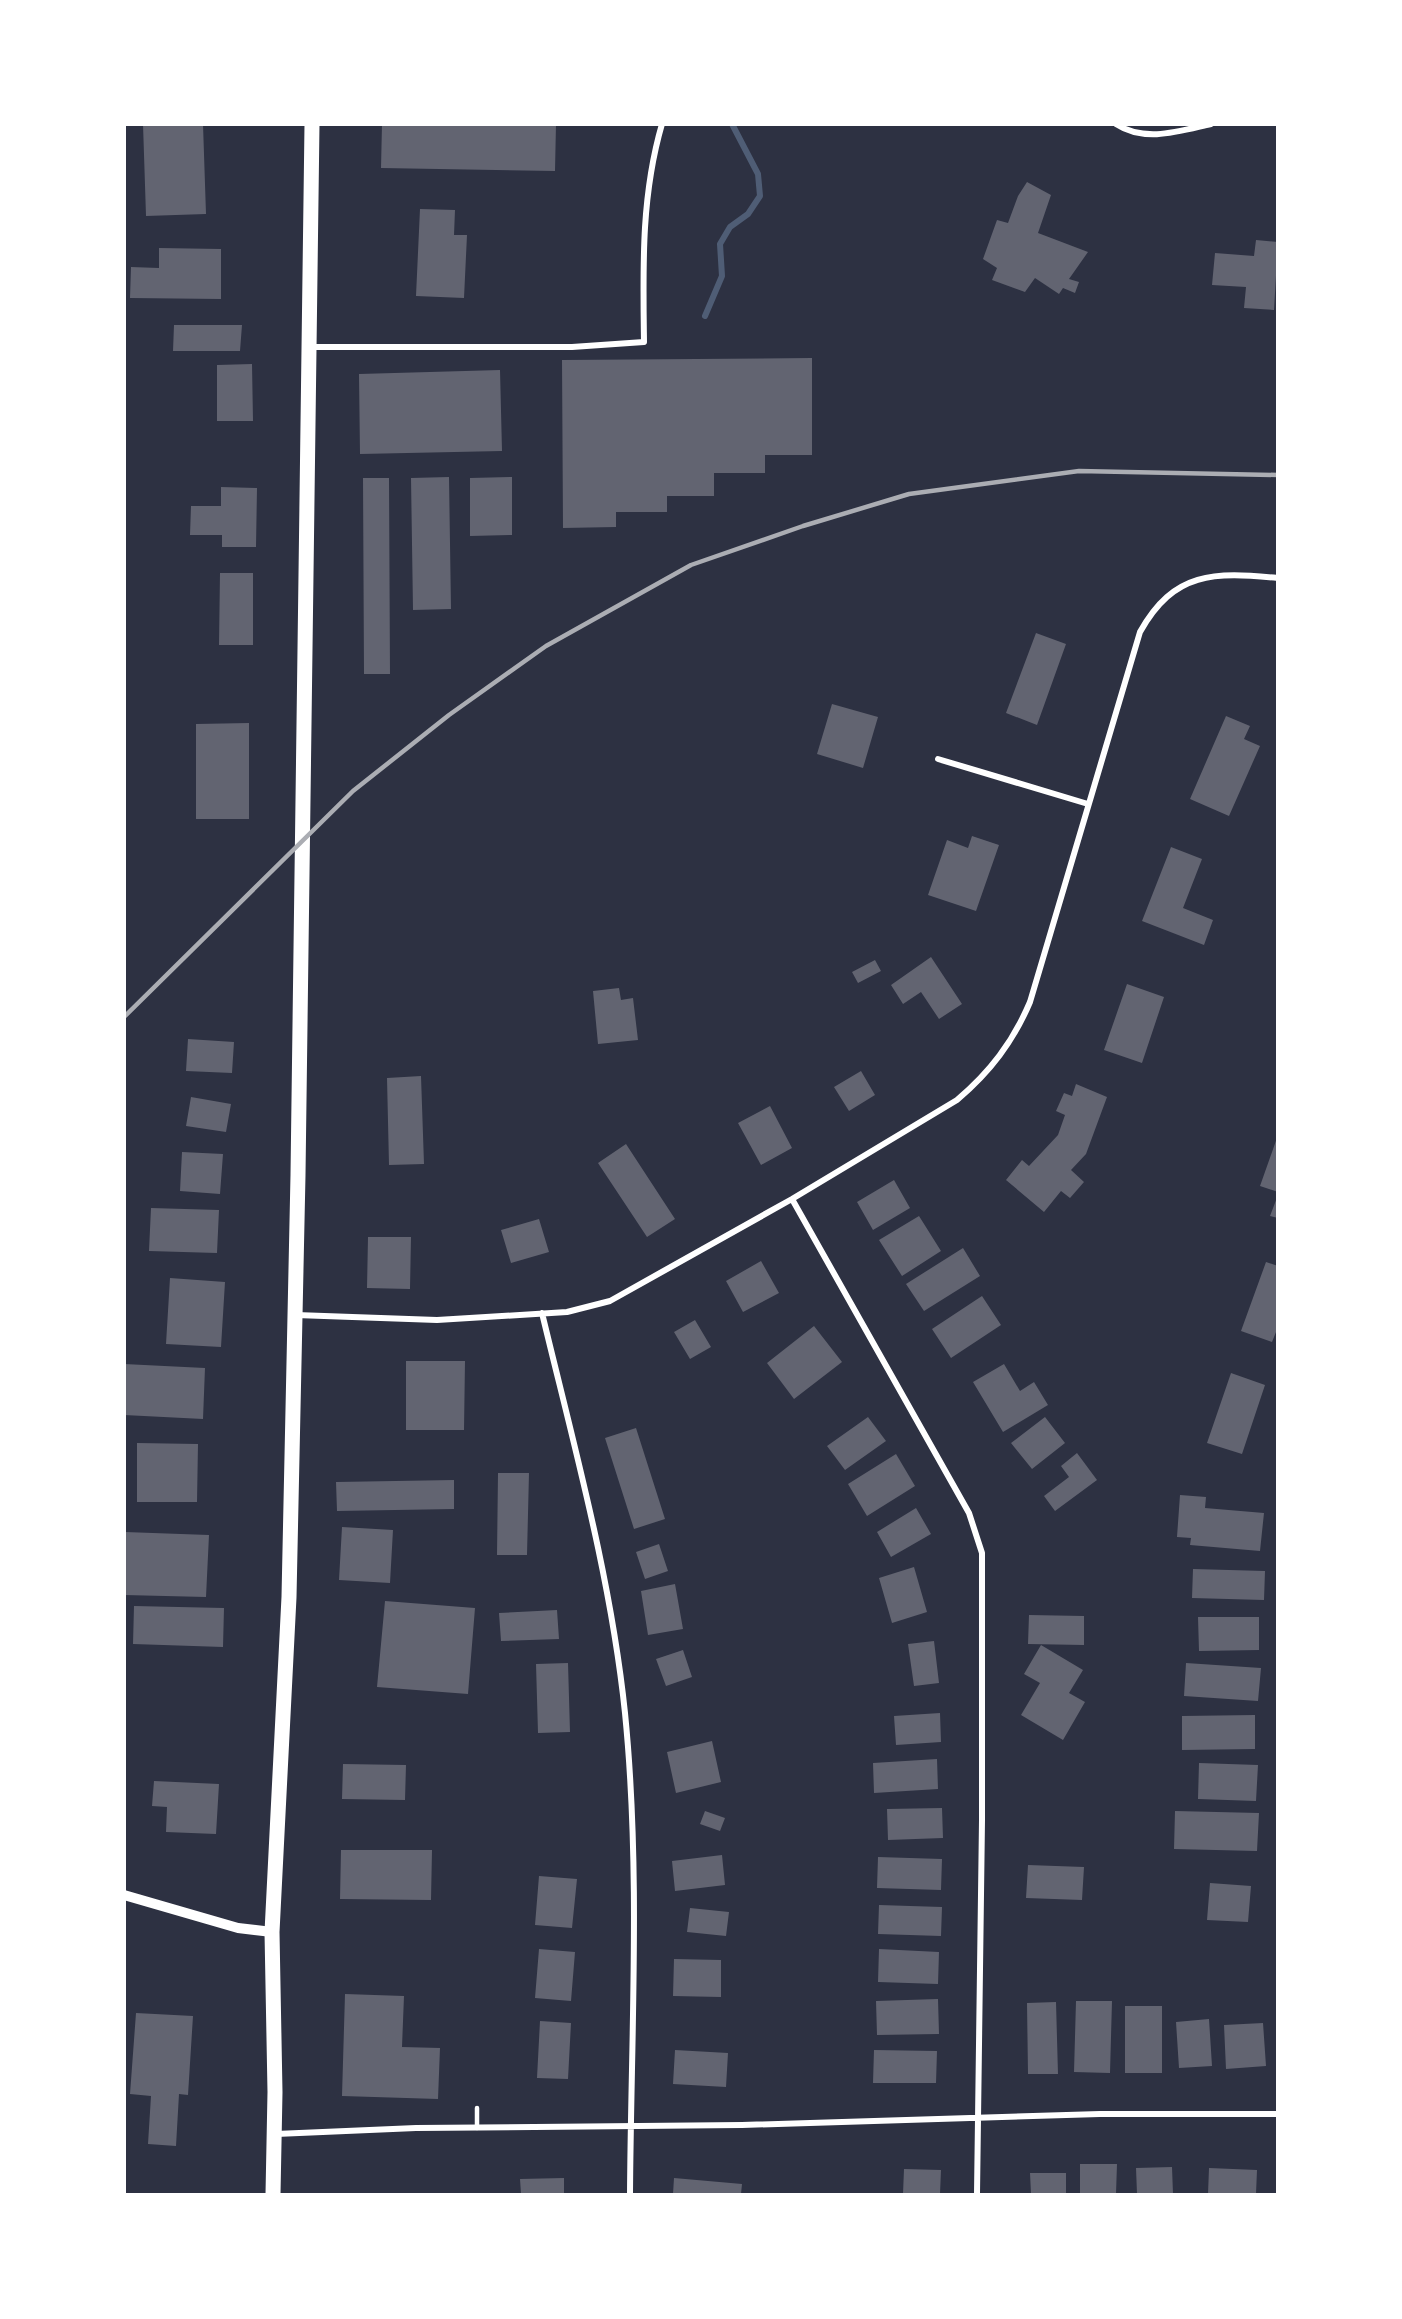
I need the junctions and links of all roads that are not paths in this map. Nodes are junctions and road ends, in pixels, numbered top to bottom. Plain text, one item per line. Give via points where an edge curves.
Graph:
1 (312, 124) edge
2 (662, 124) edge
3 (1116, 124) edge
4 (1211, 124) edge
5 (310, 347) junction
6 (1278, 578) edge
7 (938, 759) dead end
8 (1088, 804) junction
9 (792, 1199) junction
10 (542, 1314) junction
11 (295, 1315) junction
12 (124, 1895) edge
13 (272, 1932) junction
14 (477, 2108) dead end
15 (1278, 2114) edge
16 (978, 2118) junction
17 (631, 2126) junction
18 (477, 2128) junction
19 (272, 2134) junction
20 (273, 2194) edge
21 (630, 2194) edge
22 (977, 2194) edge

1 - 5 main road
2 - 5 street via 644,212 645,342 572,347
3 - 4 street via 1138,134 1157,135
5 - 11 main road
6 - 8 street via 1236,574 1197,579 1178,587 1156,607 1140,632
7 - 8 street
8 - 9 street via 1030,1002 1001,1057 957,1100
9 - 10 street via 631,1292 588,1308
9 - 16 street via 969,1513 982,1553
10 - 11 street via 437,1320
10 - 17 street via 604,1575 625,1713 633,1853
11 - 13 main road via 289,1598
12 - 13 street via 238,1928
13 - 19 main road
14 - 18 lane
15 - 16 street
16 - 17 street
16 - 22 street
17 - 18 street
17 - 21 street
18 - 19 street
19 - 20 main road

